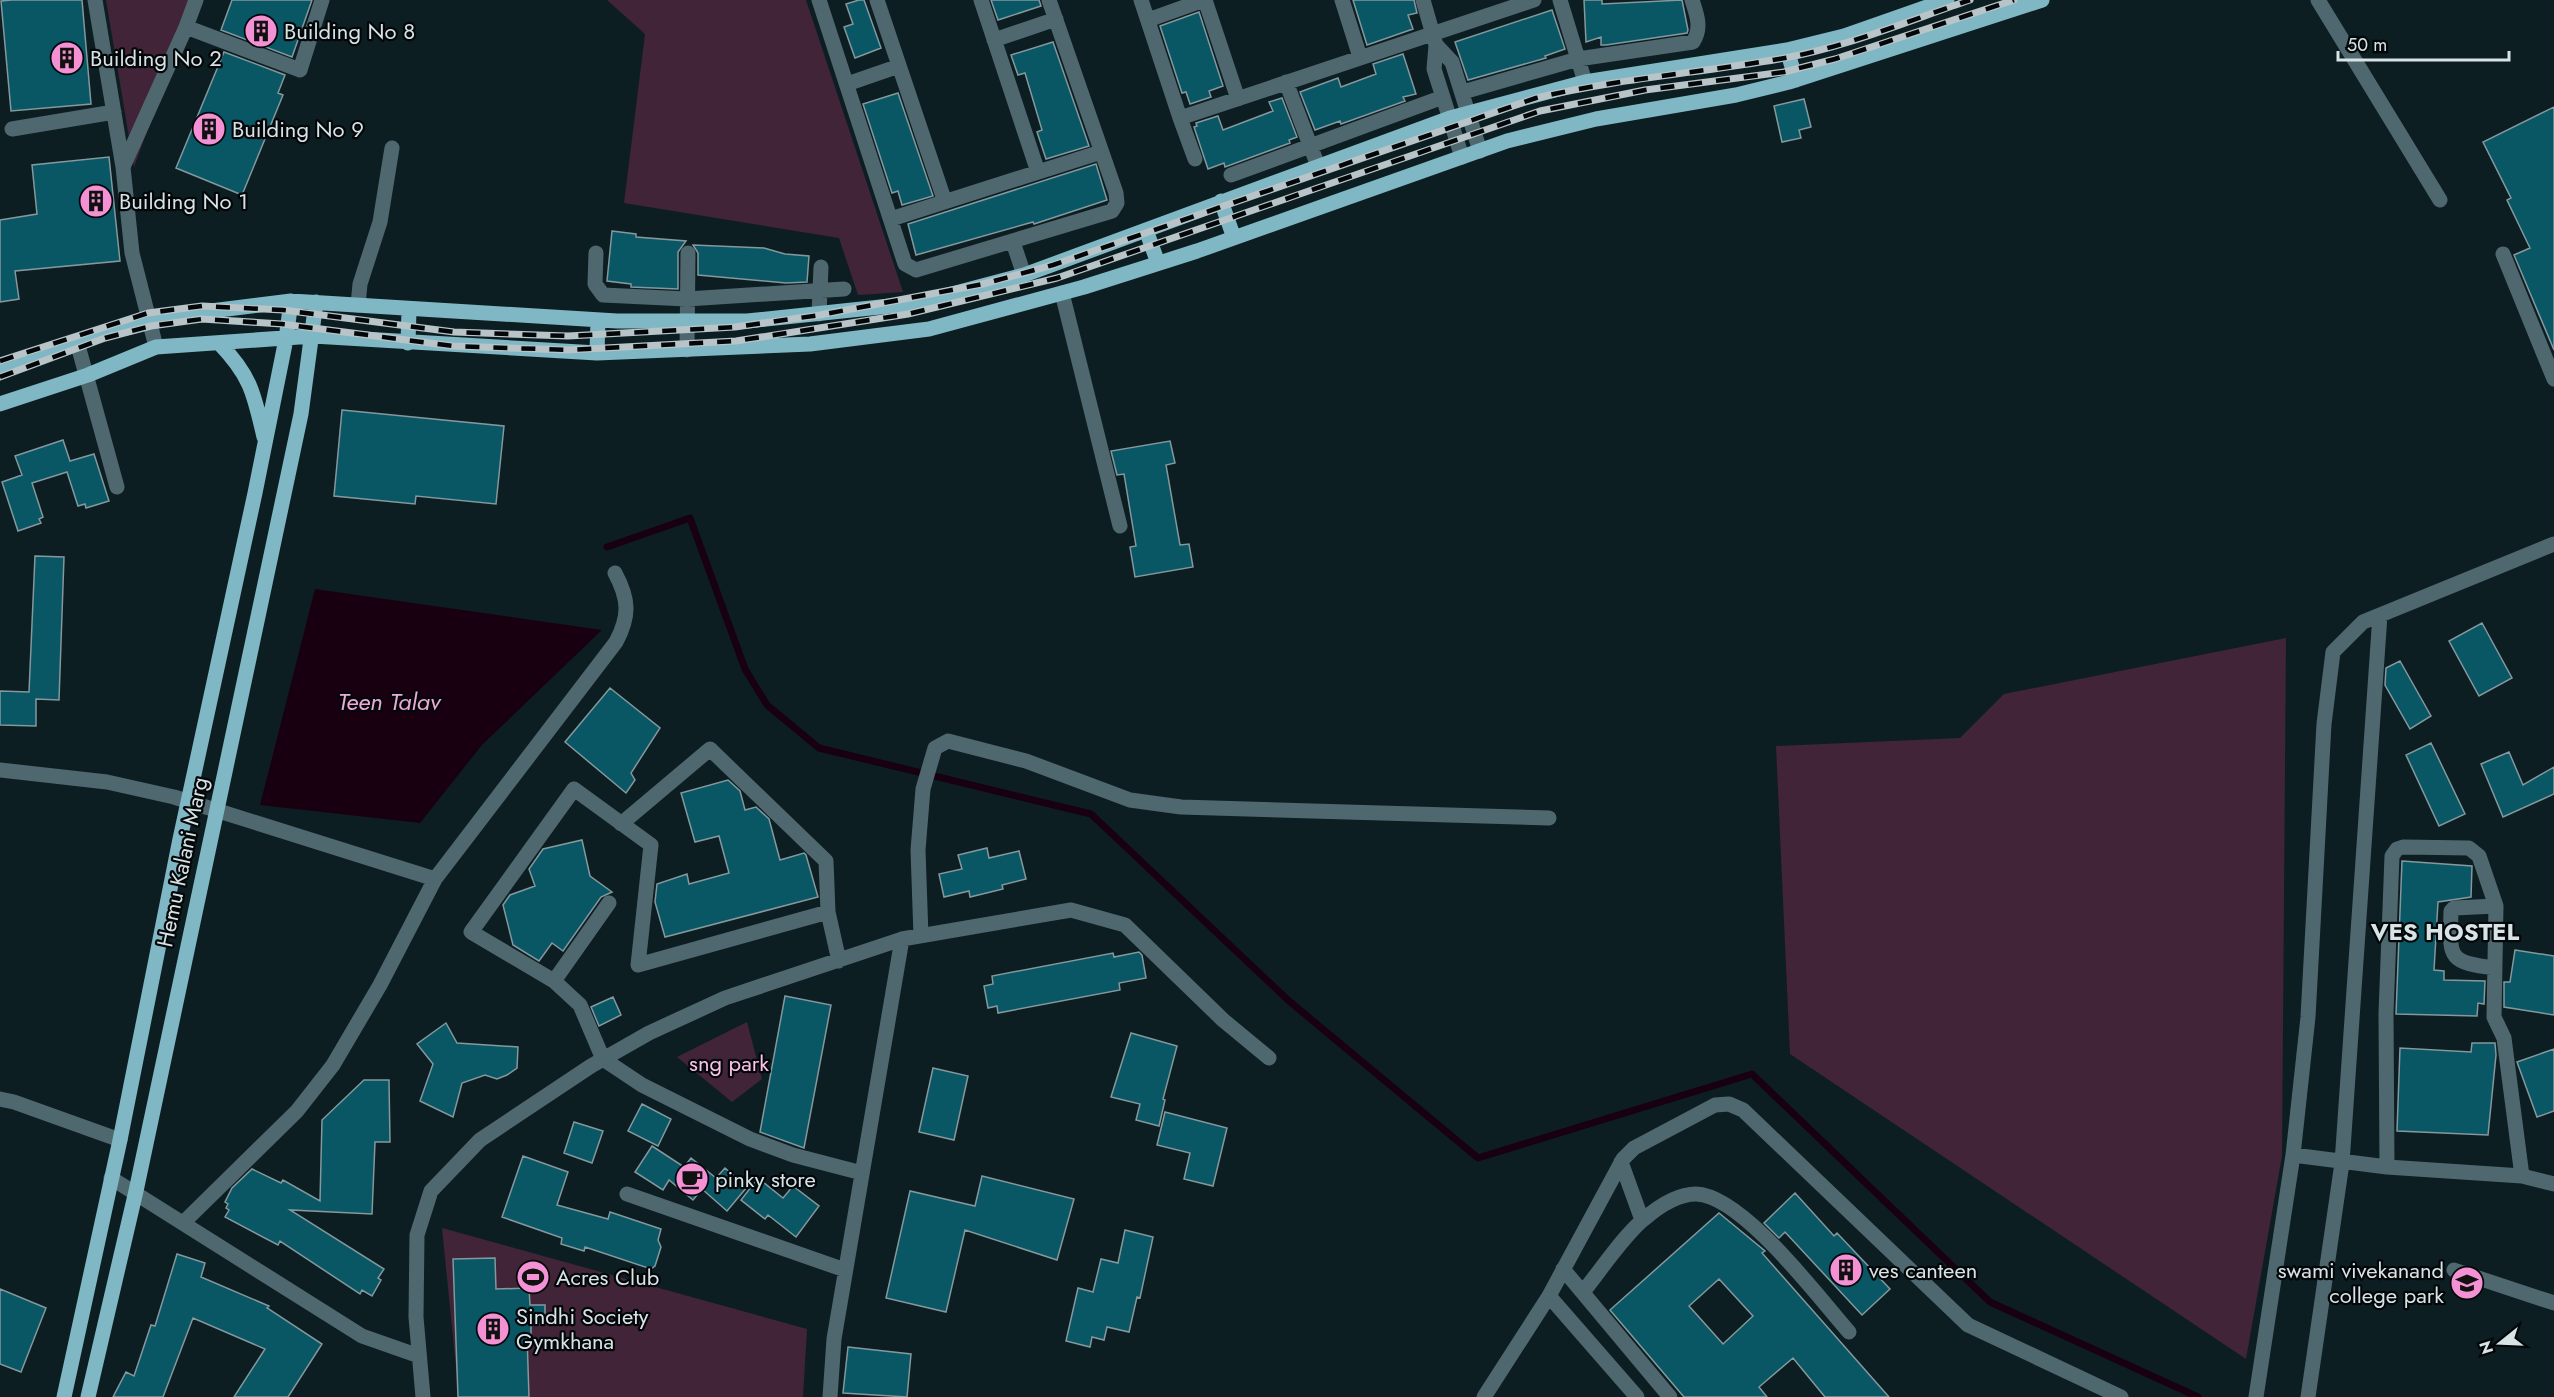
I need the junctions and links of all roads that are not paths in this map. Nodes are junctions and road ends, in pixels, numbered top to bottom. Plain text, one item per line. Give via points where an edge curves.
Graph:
1 (95, 0) edge
2 (196, 0) edge
3 (322, 0) edge
4 (819, 0) edge
5 (877, 0) edge
6 (981, 0) edge
7 (1049, 0) edge
8 (1142, 0) edge
9 (1205, 0) edge
10 (1342, 0) edge
11 (1423, 0) edge
12 (1534, 0) edge
13 (1560, 0) edge
14 (1692, 0) edge
15 (1947, 0) edge
16 (2042, 0) edge
17 (2318, 0) edge
18 (2020, 3) edge
19 (1498, 6) edge
20 (1056, 19) junction
21 (1148, 20) junction
22 (186, 27) junction
23 (1434, 39) junction
24 (994, 40) junction
25 (1787, 50) junction
26 (1360, 57) junction
27 (1578, 58) junction
28 (899, 66) junction
29 (1796, 80) junction
30 (1286, 82) junction
31 (1585, 82) junction
32 (847, 84) junction
33 (1463, 92) junction
34 (1443, 98) junction
35 (1238, 99) junction
36 (114, 112) junction
37 (1470, 113) junction
38 (1180, 118) junction
39 (1450, 118) junction
40 (12, 129) dead end
41 (1310, 146) junction
42 (392, 148) dead end
43 (1480, 151) junction
44 (1101, 152) junction
45 (1462, 157) junction
46 (1195, 159) dead end
47 (1317, 166) junction
48 (123, 167) junction
49 (1038, 172) junction
50 (1231, 176) dead end
51 (2440, 200) dead end
52 (1221, 201) junction
53 (945, 202) junction
54 (891, 219) junction
55 (1146, 230) junction
56 (1234, 238) junction
57 (1013, 242) junction
58 (596, 253) dead end
59 (688, 254) dead end
60 (2503, 254) dead end
61 (1158, 264) junction
62 (821, 267) dead end
63 (1024, 275) junction
64 (844, 289) dead end
65 (820, 292) junction
66 (1062, 293) junction
67 (687, 299) junction
68 (291, 301) junction
69 (316, 302) junction
70 (358, 305) junction
71 (885, 307) junction
72 (409, 310) junction
73 (814, 315) junction
74 (147, 319) junction
75 (598, 320) junction
76 (687, 321) junction
77 (891, 335) junction
78 (313, 336) junction
79 (286, 339) junction
80 (77, 342) junction
81 (219, 343) junction
82 (408, 343) junction
83 (810, 344) junction
84 (156, 347) junction
85 (687, 350) junction
86 (597, 353) junction
87 (0, 366) edge
88 (88, 375) junction
89 (2554, 379) edge
90 (0, 404) edge
91 (266, 442) junction
92 (117, 487) dead end
93 (1120, 526) dead end
94 (2554, 544) edge
95 (615, 573) dead end
96 (2380, 615) junction
97 (0, 770) edge
98 (188, 802) junction
99 (216, 810) junction
100 (1549, 818) dead end
101 (621, 824) junction
102 (435, 879) junction
103 (609, 903) dead end
104 (2496, 906) junction
105 (828, 912) junction
106 (921, 936) junction
107 (902, 939) junction
108 (839, 961) junction
109 (2495, 968) junction
110 (554, 981) junction
111 (1269, 1058) dead end
112 (603, 1059) junction
113 (0, 1100) edge
114 (120, 1140) junction
115 (2293, 1155) junction
116 (1621, 1162) junction
117 (2342, 1163) junction
118 (2387, 1167) junction
119 (862, 1173) junction
120 (2522, 1176) junction
121 (111, 1178) junction
122 (2552, 1180) edge
123 (136, 1191) junction
124 (627, 1194) dead end
125 (1642, 1220) junction
126 (184, 1222) junction
127 (1563, 1269) junction
128 (845, 1270) junction
129 (2454, 1270) dead end
130 (1583, 1293) junction
131 (1549, 1296) junction
132 (2554, 1303) edge
133 (1850, 1332) dead end
134 (419, 1356) junction
135 (2257, 1390) edge
136 (1485, 1396) edge
137 (64, 1397) edge
138 (88, 1397) edge
139 (423, 1397) edge
140 (830, 1397) edge
141 (1637, 1397) edge
142 (1670, 1397) edge
143 (2121, 1397) edge
144 (2308, 1397) edge

1 - 36 street
2 - 22 street
3 - 22 street via 300,70
4 - 32 street
5 - 28 street
6 - 24 street
7 - 20 street
8 - 21 street
9 - 21 street
9 - 35 street
10 - 26 street
11 - 23 street
12 - 19 street
13 - 27 street
14 - 27 street via 1699,21 1693,42
15 - 25 main road via 1844,36
16 - 18 main road
17 - 51 street
18 - 29 main road
19 - 23 street
20 - 24 street
20 - 44 street
21 - 38 street
22 - 48 street
23 - 26 street
23 - 33 street via 1452,62
23 - 34 street via 1434,69
24 - 49 street
25 - 29 main road
25 - 31 main road
26 - 30 street
27 - 31 street
27 - 33 street
28 - 32 street
28 - 53 street
29 - 43 main road via 1736,95 1596,119
30 - 35 street
30 - 41 street
31 - 37 main road
32 - 54 street
33 - 37 street
34 - 39 street
34 - 41 street
35 - 38 street
36 - 40 street
36 - 48 street
37 - 39 main road
37 - 43 street
38 - 46 street
39 - 45 street
39 - 47 main road
41 - 47 street
41 - 50 street
42 - 70 street via 380,222 360,284
43 - 45 main road
44 - 49 street
44 - 57 street via 1116,193 1117,203 1112,211
45 - 56 main road
47 - 52 main road
48 - 74 street via 132,253
49 - 53 street
52 - 55 main road
52 - 56 main road
53 - 54 street
54 - 57 street via 905,264 916,270
55 - 61 main road
55 - 63 main road
56 - 61 main road
57 - 63 street
58 - 67 street via 595,284 603,295
59 - 67 street
60 - 89 street
61 - 66 main road
62 - 65 street
63 - 71 main road via 918,303
64 - 65 street
65 - 67 street
65 - 73 street
66 - 77 main road
66 - 93 street
67 - 76 street
68 - 69 main road
68 - 74 main road
68 - 79 main road
69 - 70 main road
69 - 78 main road, Hemu Kalani Marg
70 - 72 main road
71 - 73 main road
71 - 77 main road
72 - 75 main road
72 - 82 main road
73 - 76 main road
73 - 83 main road
74 - 80 main road
74 - 84 street
75 - 76 main road
75 - 86 main road
76 - 85 street
77 - 83 main road
78 - 79 main road
78 - 82 main road
78 - 99 main road, Hemu Kalani Marg via 301,414
79 - 81 main road
79 - 91 main road
80 - 87 main road
80 - 88 street
81 - 84 main road
81 - 91 main road via 239,364 255,395
82 - 86 main road
83 - 85 main road
84 - 88 main road
85 - 86 main road
88 - 90 main road
88 - 92 street
91 - 98 main road
94 - 96 street
95 - 102 street via 629,608 616,642
96 - 115 street via 2363,622 2333,652 2324,724 2308,1017
96 - 117 street
97 - 98 street via 108,782
98 - 99 street
98 - 114 main road
99 - 102 street
99 - 123 main road, Hemu Kalani Marg
100 - 106 street via 1181,807 1130,800 1026,761 956,741 940,743 923,789 918,850
101 - 105 street via 710,749 826,861
101 - 105 street via 651,845 638,965
101 - 110 street via 573,789 471,932
102 - 126 street via 333,1065 297,1111
103 - 110 street
104 - 109 street
104 - 109 street via 2451,910 2450,946 2457,959 2466,965
104 - 118 street via 2475,851 2403,847 2394,852 2386,1013
105 - 108 street
106 - 107 street
106 - 111 street via 1071,909 1125,925 1223,1020
107 - 108 street
107 - 119 street
108 - 112 street via 725,998
109 - 120 street via 2494,1017 2504,1038
110 - 112 street via 580,1005
112 - 119 street via 687,1110 750,1139
112 - 134 street via 480,1140 431,1191 417,1235
113 - 114 street
114 - 121 main road
115 - 117 street
115 - 135 street
116 - 125 street
116 - 127 street
116 - 143 street via 1634,1148 1715,1105 1729,1104 1743,1110 1968,1325
117 - 118 street
117 - 144 street
118 - 120 street
119 - 128 street
120 - 122 street
121 - 123 street
121 - 137 main road
123 - 126 street
123 - 138 main road, Hemu Kalani Marg
124 - 128 street
125 - 130 street
125 - 133 street via 1672,1200 1696,1194 1712,1197 1755,1225
126 - 134 street via 362,1336
127 - 130 street
127 - 131 street
128 - 140 street
129 - 132 street
130 - 142 street
131 - 136 street
131 - 141 street
134 - 139 street

